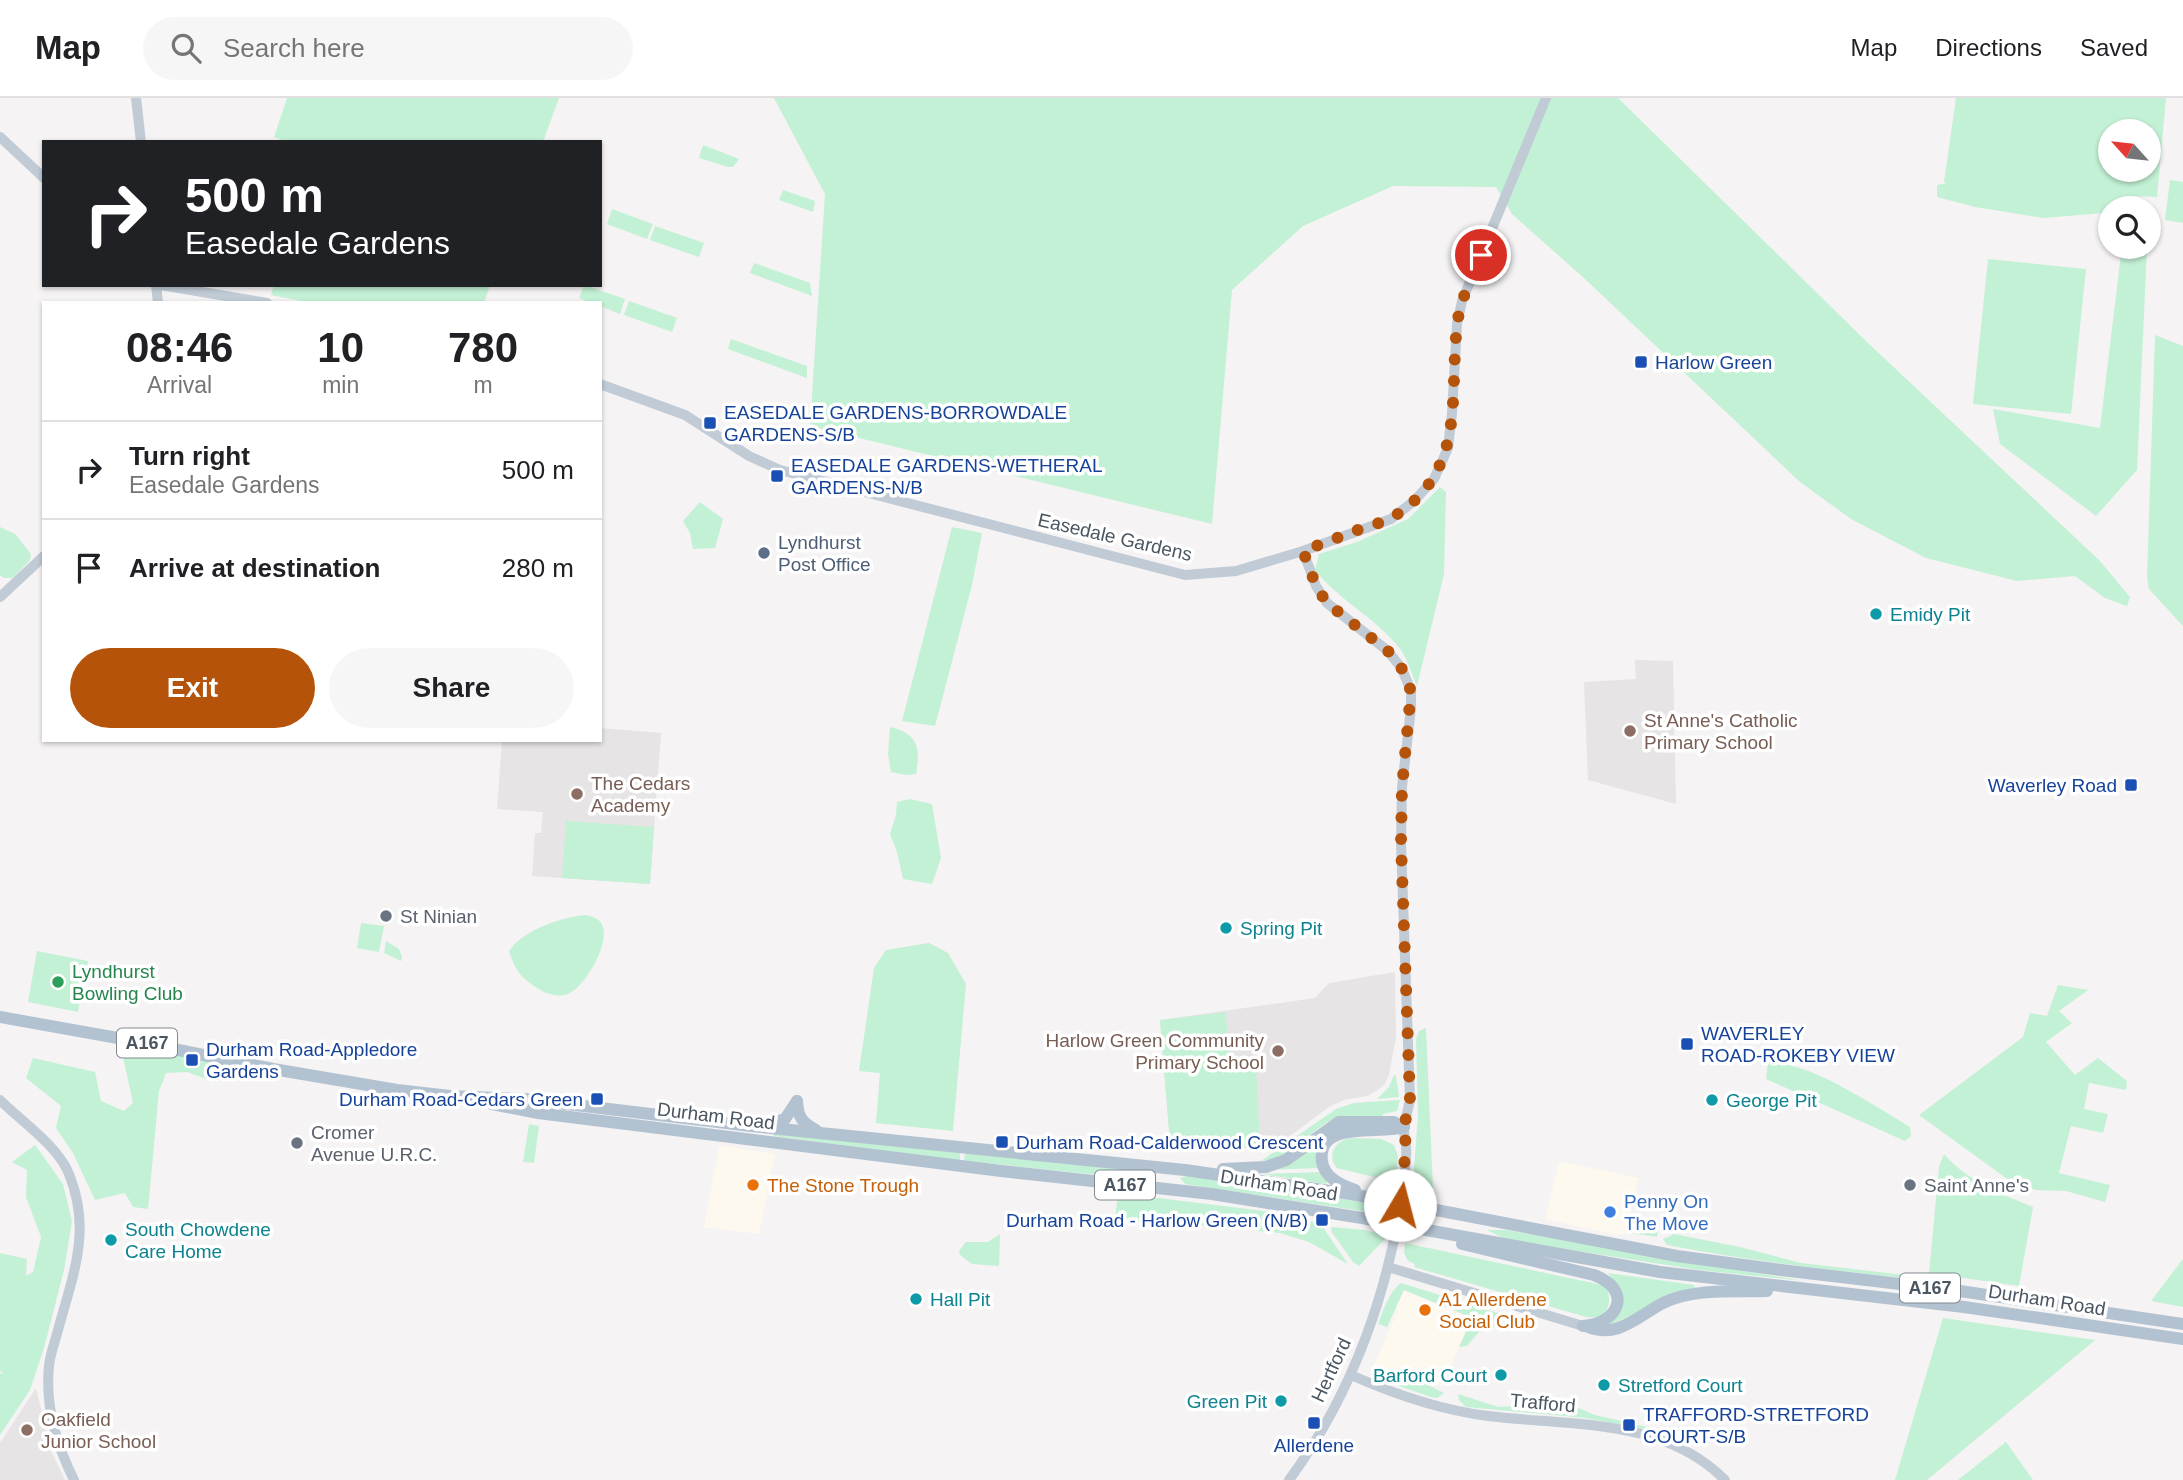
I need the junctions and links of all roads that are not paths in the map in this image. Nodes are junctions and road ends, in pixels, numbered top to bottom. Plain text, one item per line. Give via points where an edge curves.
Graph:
1 (136, 98) edge
2 (1546, 98) edge
3 (0, 137) edge
4 (141, 140) edge
5 (42, 176) edge
6 (170, 287) edge
7 (255, 301) edge
8 (602, 385) edge
9 (1303, 551) junction
10 (42, 558) edge
11 (0, 597) edge
12 (0, 1017) edge
13 (450, 1096) junction
14 (0, 1100) edge
15 (751, 1126) junction
16 (1404, 1127) junction
17 (821, 1133) junction
18 (1185, 1170) junction
19 (1351, 1191) junction
20 (1432, 1231) junction
21 (1388, 1267) junction
22 (1812, 1290) junction
23 (2183, 1324) edge
24 (1583, 1325) junction
25 (2183, 1339) edge
26 (1351, 1375) junction
27 (74, 1480) edge
28 (1289, 1480) edge
29 (1725, 1480) edge

1 - 4 street
2 - 9 street, Easedale Gardens via 1462,301 1448,448 1434,479 1391,519
3 - 5 street
6 - 7 street
8 - 9 street, Easedale Gardens via 685,415 780,470 1185,575 1236,571
9 - 16 street, Hertford via 1327,603 1388,651 1411,691 1401,832 1410,1100
10 - 11 street
12 - 13 main road, Durham Road / A167 via 362,1085
13 - 15 main road, Durham Road / A167 via 525,1099
13 - 20 main road, Durham Road / A167, bridge via 538,1113 1212,1194
14 - 27 street via 40,1134 69,1171 81,1214 80,1245 49,1366 50,1408 62,1456
15 - 17 main road, Durham Road / A167
15 - 17 main road via 785,1119 797,1101 803,1123
16 - 18 main road via 1394,1122 1339,1122 1286,1160 1266,1167
16 - 19 main road via 1385,1132 1347,1130 1331,1139 1322,1155 1325,1170
16 - 21 street, Hertford via 1404,1174
17 - 18 main road, Durham Road / A167
18 - 19 main road, Durham Road / A167
19 - 23 main road, Durham Road / A167, bridge via 1677,1256
20 - 22 main road, Durham Road / A167 via 1660,1272
20 - 24 main road via 1462,1244 1606,1280 1615,1290 1612,1315 1602,1323
21 - 24 street
21 - 26 street, Hertford
22 - 24 main road via 1701,1293 1670,1300 1618,1329 1602,1331
22 - 25 main road, Durham Road / A167
26 - 28 street, Hertford
26 - 29 street, Trafford via 1447,1409 1603,1426 1651,1437 1688,1451

